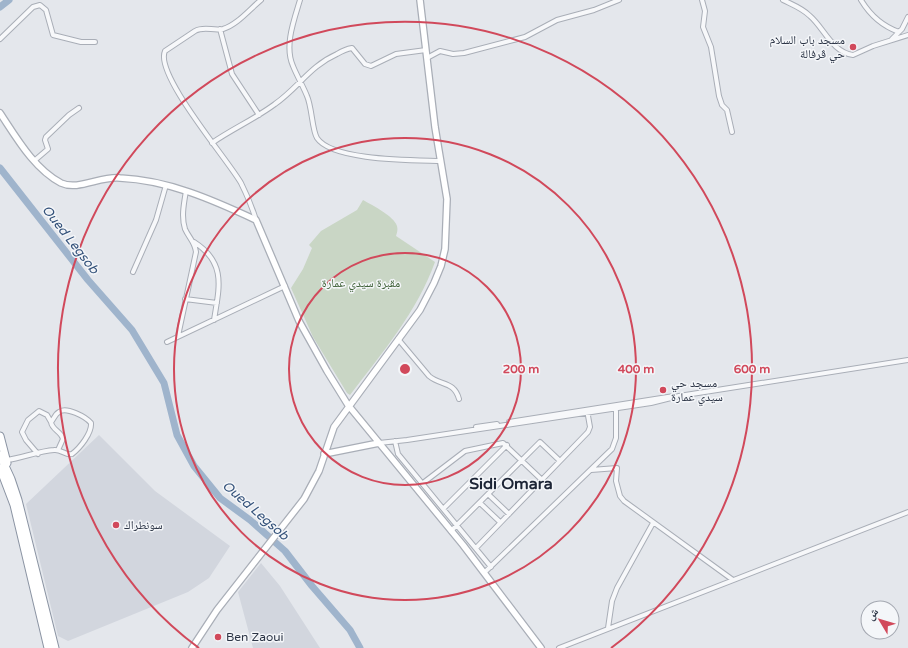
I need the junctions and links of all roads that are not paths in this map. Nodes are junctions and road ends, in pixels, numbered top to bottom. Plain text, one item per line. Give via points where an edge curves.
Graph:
1 (261, 0) edge
2 (300, 0) edge
3 (420, 0) edge
4 (619, 0) edge
5 (702, 0) edge
6 (783, 0) edge
7 (861, 0) edge
8 (908, 17) edge
9 (220, 29) junction
10 (899, 32) junction
11 (908, 35) edge
12 (0, 39) edge
13 (888, 41) junction
14 (95, 42) dead end
15 (426, 50) junction
16 (427, 58) junction
17 (300, 81) junction
18 (79, 108) dead end
19 (0, 112) edge
20 (259, 115) junction
21 (732, 132) dead end
22 (212, 143) junction
23 (34, 161) junction
24 (441, 161) junction
25 (166, 185) junction
26 (186, 191) junction
27 (256, 220) junction
28 (194, 242) junction
29 (133, 272) dead end
30 (285, 286) junction
31 (185, 299) junction
32 (217, 303) junction
33 (214, 320) junction
34 (178, 336) junction
35 (398, 339) junction
36 (167, 342) dead end
37 (908, 360) edge
38 (679, 396) junction
39 (459, 399) dead end
40 (348, 405) junction
41 (616, 408) junction
42 (587, 411) junction
43 (51, 422) junction
44 (0, 436) edge
45 (395, 441) junction
46 (379, 443) junction
47 (507, 446) junction
48 (58, 450) junction
49 (38, 454) junction
50 (324, 454) junction
51 (398, 454) junction
52 (0, 455) edge
53 (392, 457) junction
54 (7, 460) junction
55 (521, 460) junction
56 (560, 461) junction
57 (0, 468) edge
58 (413, 470) junction
59 (590, 470) junction
60 (407, 475) junction
61 (12, 479) junction
62 (542, 480) junction
63 (423, 483) junction
64 (488, 494) junction
65 (480, 502) junction
66 (444, 508) junction
67 (908, 512) edge
68 (509, 514) junction
69 (500, 522) junction
70 (653, 523) junction
71 (458, 525) junction
72 (451, 531) junction
73 (476, 548) junction
74 (491, 567) junction
75 (484, 573) junction
76 (733, 580) junction
77 (608, 628) junction
78 (48, 648) edge
79 (55, 648) edge
80 (192, 648) edge
81 (541, 648) edge
82 (559, 648) edge

1 - 9 street via 232,24
2 - 17 street via 290,42 291,62
3 - 15 main road
4 - 16 street via 557,20 525,37 464,53 440,51
5 - 21 street via 703,27 711,47 721,101 727,110
6 - 13 street via 804,10 833,44 849,54 853,55
7 - 10 street via 876,20
8 - 10 street
9 - 20 street via 232,74
9 - 22 street via 198,30 168,48 163,58 194,120
10 - 13 street
11 - 13 street
12 - 14 street via 33,7 40,5 46,10 53,35 81,42
15 - 16 main road
15 - 17 street via 396,54 371,66 365,64 350,48 324,60
16 - 24 main road
17 - 20 street via 276,104
17 - 24 street via 309,101 317,137 325,146 357,155
18 - 23 street via 45,138 47,151
19 - 23 main road
20 - 22 street
22 - 27 street via 241,183
23 - 25 main road via 54,178 72,186 101,179 119,178
24 - 35 main road via 448,213 445,250 428,297
25 - 26 main road
25 - 29 street via 156,220
26 - 27 main road via 211,199
26 - 28 street via 184,225
27 - 30 main road
28 - 31 street via 195,256
28 - 32 street via 207,254 218,271 220,278
30 - 33 street
30 - 40 main road via 314,349
31 - 32 street
31 - 34 street
32 - 33 street
33 - 34 street
34 - 36 street
35 - 39 street via 429,376 452,386 457,391
35 - 40 main road
37 - 38 street
38 - 41 street
38 - 42 street
40 - 46 main road
40 - 50 main road via 334,427
41 - 42 street
41 - 59 street via 615,442 612,449
42 - 45 street
42 - 56 street via 589,429
43 - 48 street via 63,439
43 - 48 street via 59,412 64,411 78,414 91,423 91,429 75,452 69,455
43 - 49 street via 47,415 39,411 23,428 23,436
44 - 54 highway
45 - 46 street
45 - 51 street
46 - 50 main road
46 - 53 main road
47 - 55 street
47 - 63 street via 503,442 470,449
47 - 66 street
48 - 49 street
49 - 54 street
50 - 80 main road via 312,485 217,610
51 - 53 street
51 - 58 street
52 - 61 highway
53 - 60 main road
54 - 61 highway
55 - 56 street via 541,441
55 - 62 street
55 - 64 street
56 - 62 street
57 - 78 highway via 14,505
58 - 60 street
58 - 63 street
59 - 70 street via 617,468 616,482 620,496
59 - 74 street
60 - 72 main road
61 - 79 highway
62 - 68 street
63 - 66 street
64 - 65 street
64 - 68 street
65 - 69 street
65 - 71 street
66 - 71 street
67 - 76 street
68 - 69 street
69 - 73 street
70 - 76 street
70 - 77 street via 617,588 612,601
71 - 72 street
71 - 73 street
72 - 75 main road
73 - 74 street
74 - 75 street
75 - 81 main road
76 - 77 street
77 - 82 street

